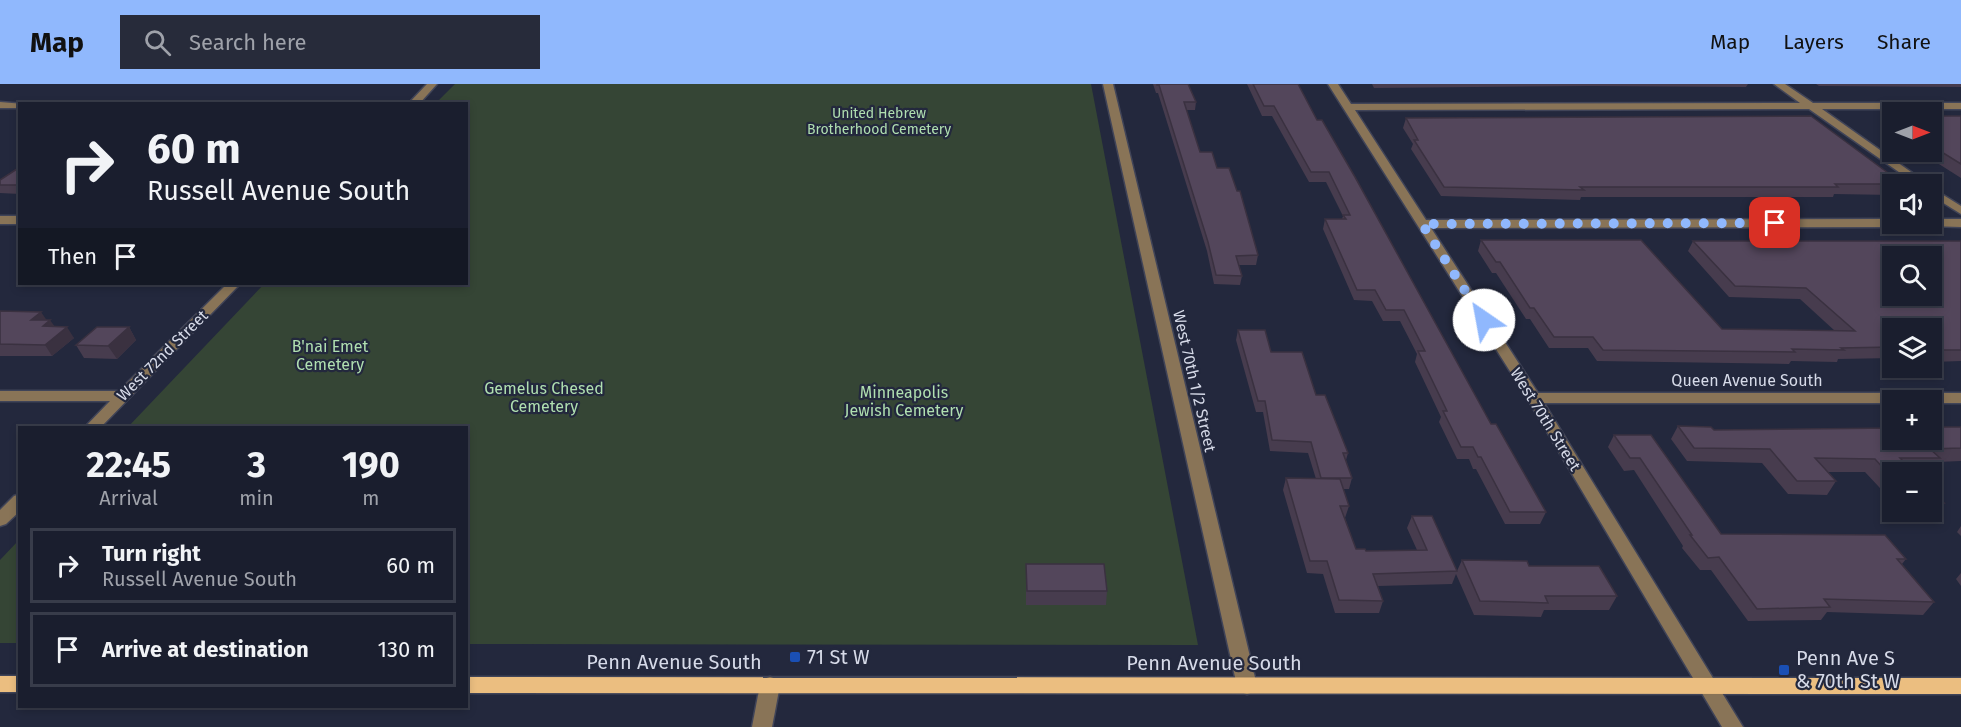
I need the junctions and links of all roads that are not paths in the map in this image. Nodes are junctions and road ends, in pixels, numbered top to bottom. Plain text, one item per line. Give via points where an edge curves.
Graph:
1 (432, 84) edge
2 (1108, 84) edge
3 (1333, 84) edge
4 (1779, 84) edge
5 (415, 102) edge
6 (0, 105) edge
7 (18, 105) edge
8 (1811, 106) junction
9 (1961, 106) edge
10 (1348, 107) junction
11 (1909, 174) edge
12 (1942, 197) edge
13 (1961, 211) edge
14 (0, 220) edge
15 (18, 220) edge
16 (1882, 223) edge
17 (1942, 223) edge
18 (1961, 223) edge
19 (1422, 224) junction
20 (233, 285) edge
21 (0, 396) edge
22 (121, 396) junction
23 (1961, 398) edge
24 (1534, 399) junction
25 (93, 426) edge
26 (18, 502) edge
27 (0, 520) edge
28 (0, 684) edge
29 (18, 684) edge
30 (468, 685) edge
31 (770, 685) junction
32 (1247, 686) junction
33 (1707, 686) junction
34 (1961, 686) edge
35 (762, 727) edge
36 (1732, 727) edge

1 - 5 street
2 - 32 street, West 70th 1/2 Street
3 - 10 street, West 70th Street
4 - 8 street
6 - 7 street
8 - 9 street
8 - 10 street
8 - 11 street
10 - 19 street, West 70th Street
12 - 13 street
14 - 15 street
16 - 19 street
17 - 18 street
19 - 24 street, West 70th Street
20 - 22 street, West 72nd Street
21 - 22 street
22 - 25 street, West 72nd Street
23 - 24 street, Queen Avenue South
24 - 33 street, West 70th Street
26 - 27 street
28 - 29 main road
30 - 31 main road, Penn Avenue South
31 - 32 main road, Penn Avenue South
31 - 35 street
32 - 33 main road, Penn Avenue South
33 - 34 main road, Penn Avenue South
33 - 36 street, West 70th Street

